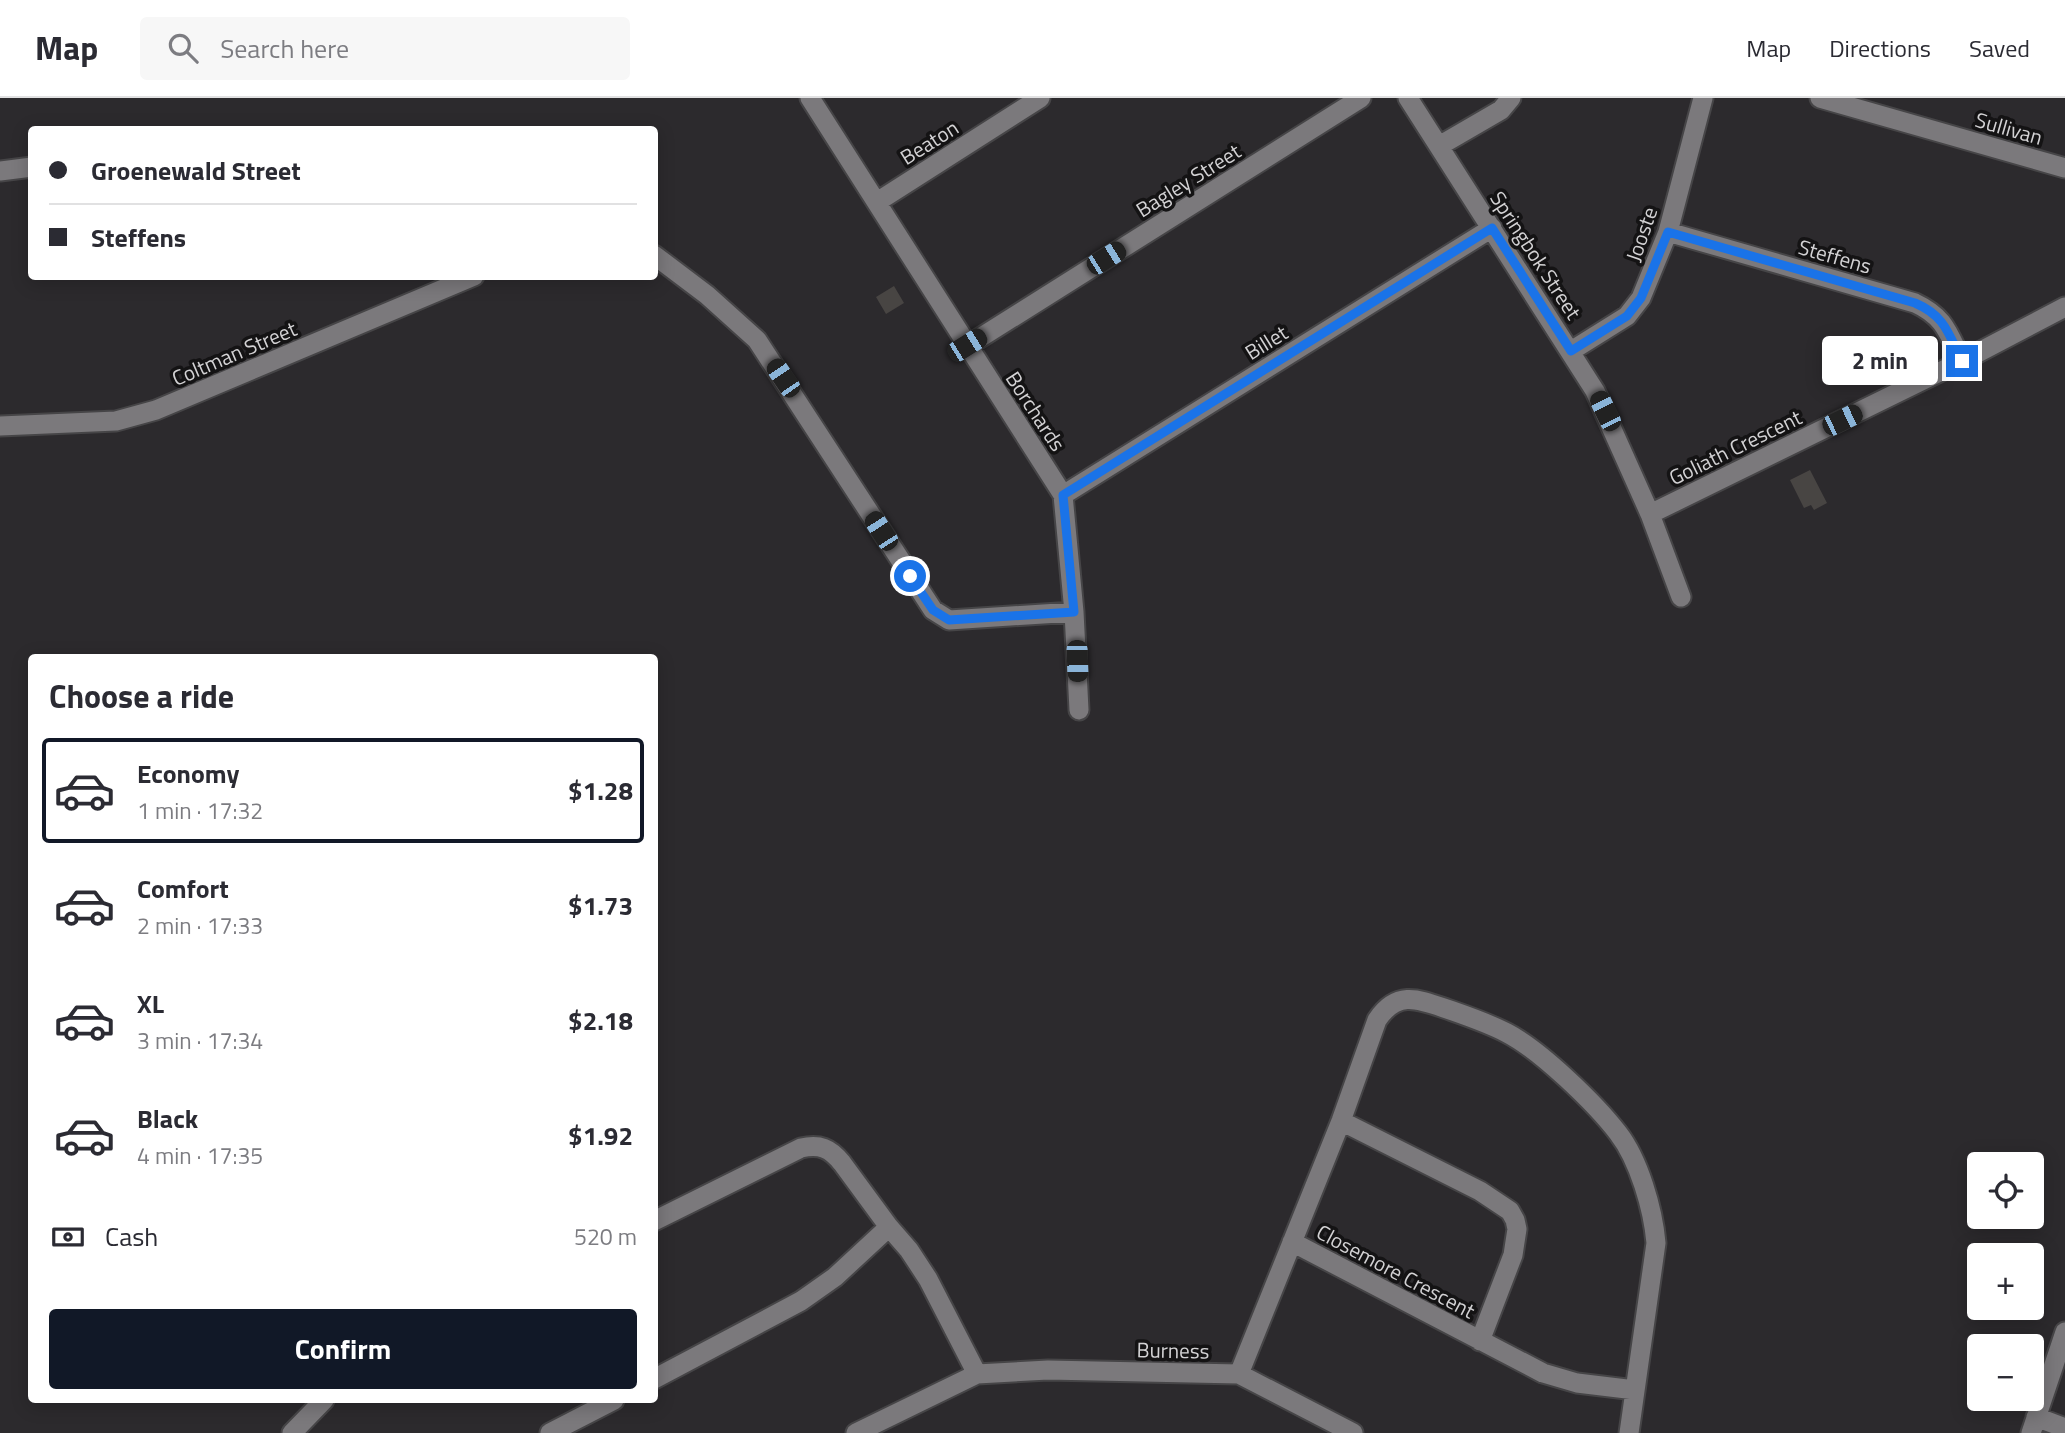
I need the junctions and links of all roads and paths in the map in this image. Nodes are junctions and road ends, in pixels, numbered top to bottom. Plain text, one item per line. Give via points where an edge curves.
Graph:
1 (810, 98) edge
2 (1040, 98) edge
3 (1362, 98) edge
4 (1409, 98) edge
5 (1511, 98) edge
6 (1703, 98) edge
7 (1820, 98) edge
8 (1439, 146) junction
9 (28, 168) edge
10 (2065, 168) edge
11 (0, 171) edge
12 (877, 202) junction
13 (1492, 228) junction
14 (1668, 232) junction
15 (658, 258) edge
16 (465, 280) edge
17 (2065, 307) edge
18 (967, 345) junction
19 (1571, 351) junction
20 (1962, 361) junction
21 (0, 426) edge
22 (1063, 495) junction
23 (1650, 514) junction
24 (1681, 597) dead end
25 (1074, 612) junction
26 (1079, 710) dead end
27 (1342, 1121) junction
28 (658, 1219) edge
29 (889, 1227) junction
30 (1292, 1242) junction
31 (2065, 1332) edge
32 (1480, 1341) junction
33 (977, 1374) junction
34 (1239, 1374) junction
35 (658, 1377) edge
36 (1635, 1390) junction
37 (321, 1403) edge
38 (608, 1403) edge
39 (2034, 1425) edge
40 (2065, 1428) edge
41 (292, 1433) edge
42 (550, 1433) edge
43 (856, 1433) edge
44 (1353, 1433) edge
45 (1629, 1433) edge

1 - 12 street, Borchards
2 - 12 street, Beaton
3 - 18 street, Bagley Street
4 - 8 street, Springbok Street
5 - 8 street via 1501,110
6 - 14 street, Jooste
7 - 10 street, Sullivan
8 - 13 street, Springbok Street
9 - 11 street
12 - 18 street, Borchards
13 - 19 street, Springbok Street
13 - 22 street, Billet
14 - 19 street, Jooste via 1641,298 1627,316
14 - 20 street, Steffens via 1915,303 1933,311
15 - 25 street via 757,340 933,610 949,620
16 - 21 street, Coltman Street via 156,410 116,421
17 - 20 street, Goliath Crescent
18 - 22 street, Borchards
19 - 23 street, Springbok Street via 1595,391
20 - 23 street, Goliath Crescent
22 - 25 street, Borchards
23 - 24 street, Springbok Street
25 - 26 street, Borchards
27 - 30 street, Closemore Crescent
27 - 32 street, Closemore Crescent via 1510,1211 1517,1229 1513,1255
27 - 36 street, Closemore Crescent via 1377,1020 1384,1010 1404,999 1432,1004 1509,1034 1565,1077 1620,1135 1654,1222 1656,1243
28 - 29 street via 814,1145 834,1153
29 - 33 street via 928,1279
29 - 35 street via 835,1277 801,1301
30 - 32 street, Closemore Crescent
30 - 34 street, Closemore Crescent
31 - 39 street
32 - 36 street, Closemore Crescent via 1543,1373 1577,1383
33 - 34 street, Burness via 1048,1370
33 - 43 street, Burness
34 - 44 street, Burness
36 - 45 street, Closemore Crescent
37 - 41 street
38 - 42 street
39 - 40 street

